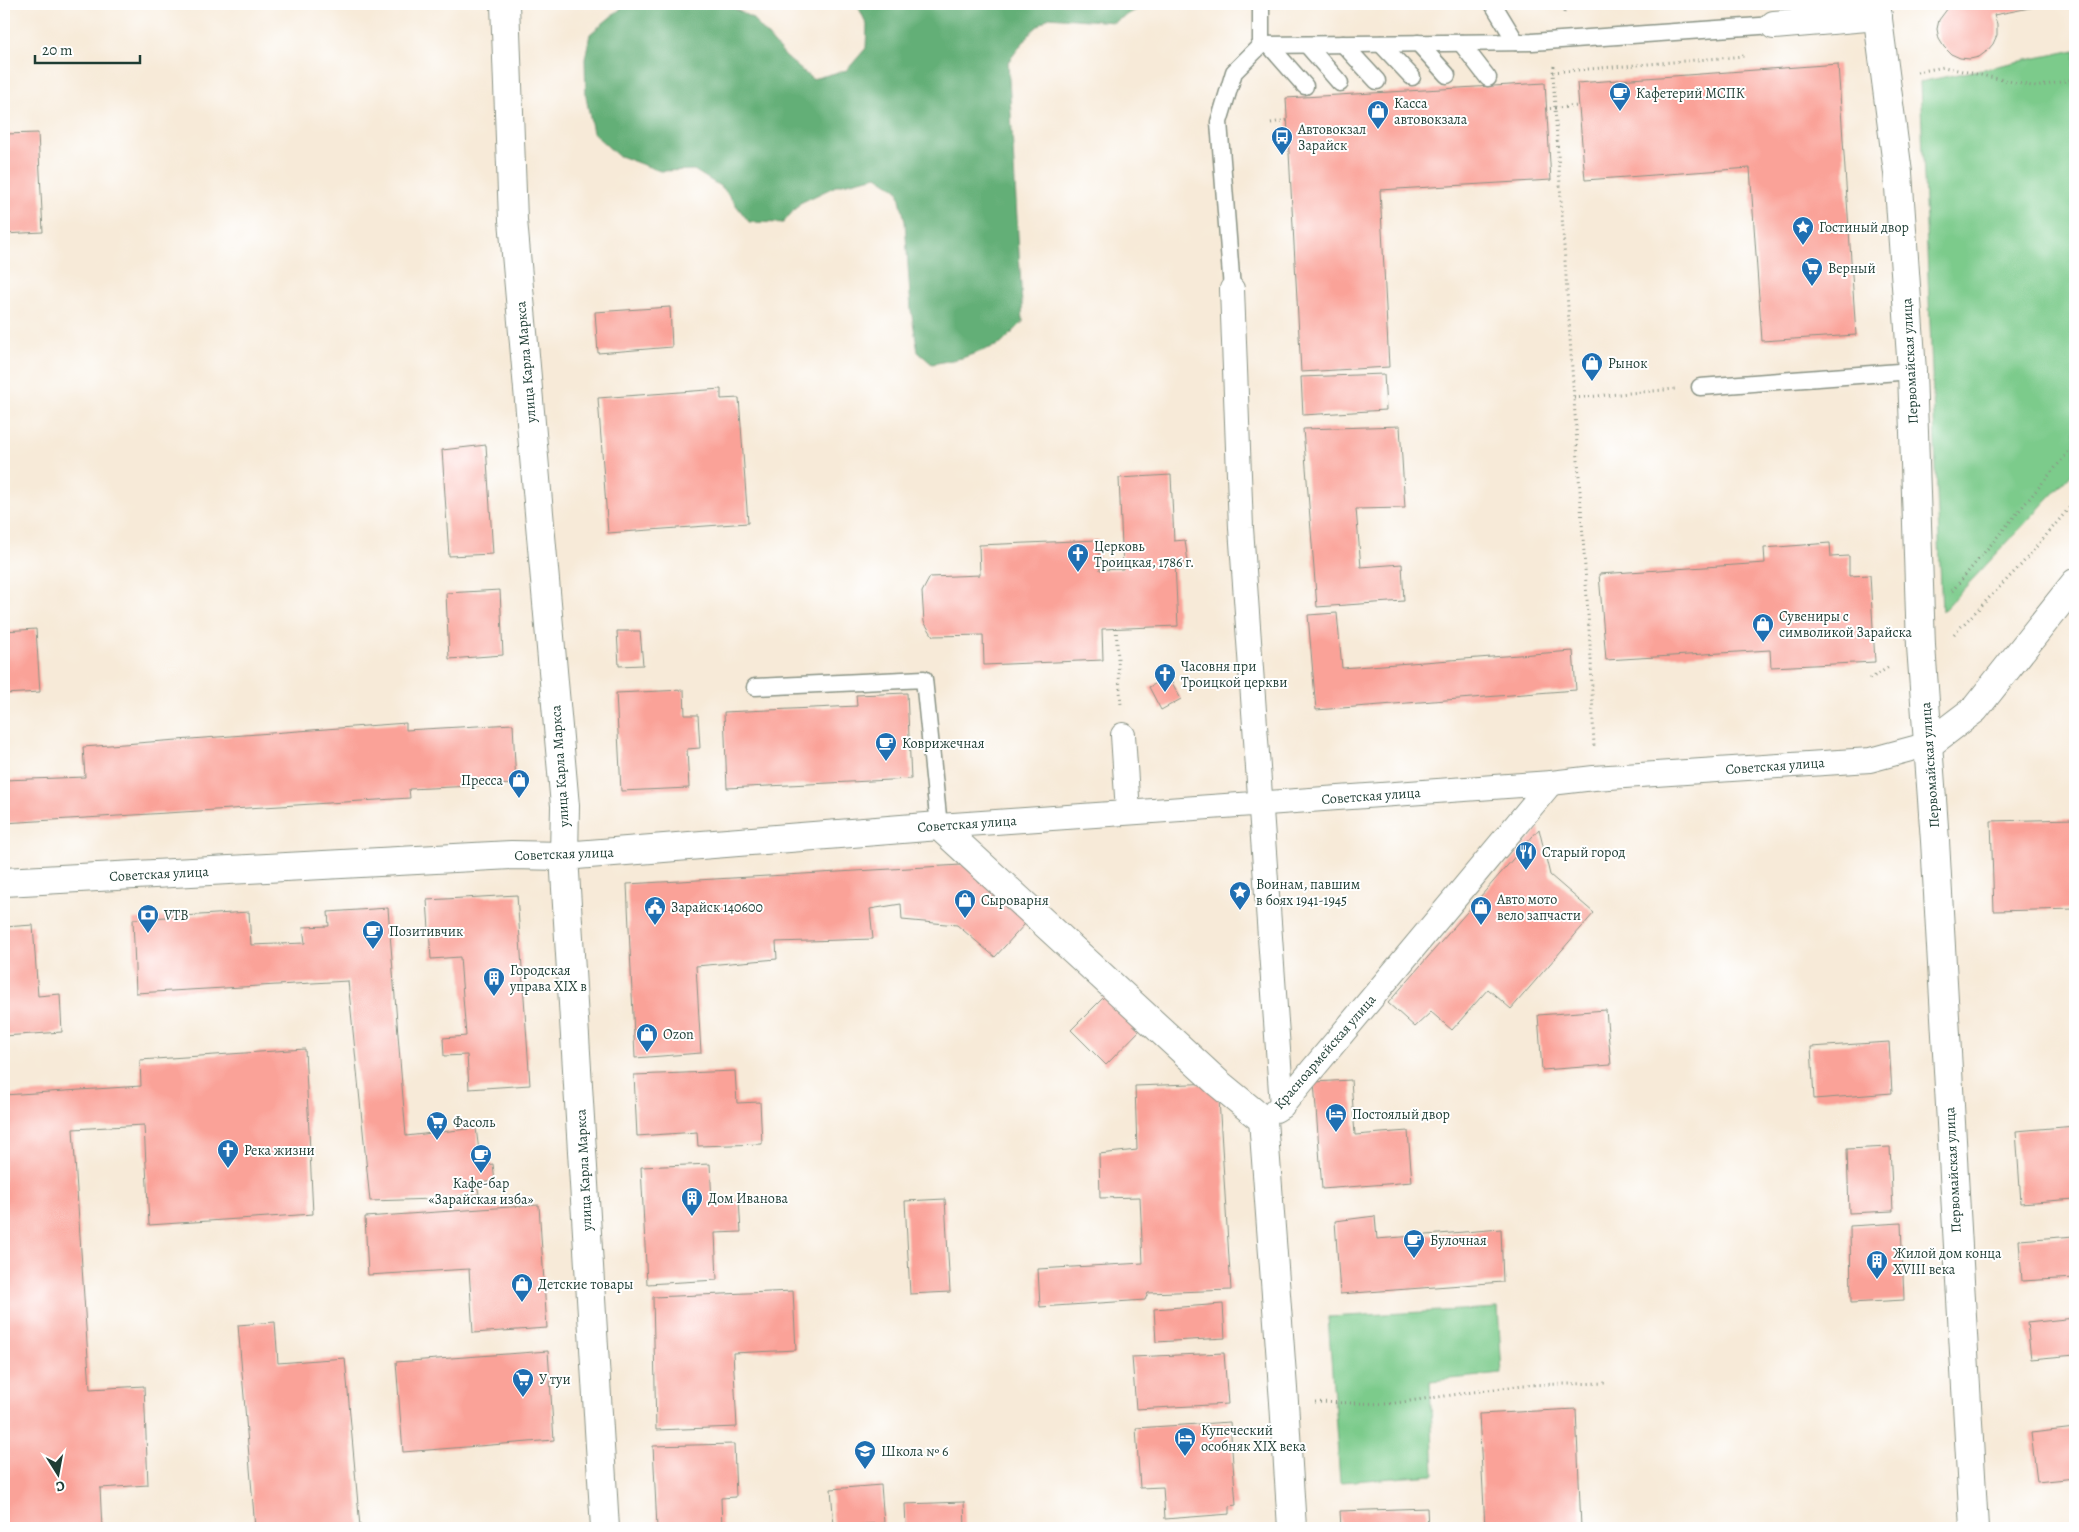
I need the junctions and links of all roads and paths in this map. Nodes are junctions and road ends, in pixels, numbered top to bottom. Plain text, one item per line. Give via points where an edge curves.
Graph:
1 (505, 4) edge
2 (1261, 4) edge
3 (1493, 4) edge
4 (1877, 10) edge
5 (1821, 13) edge
6 (1774, 25) joint
7 (1516, 42) junction
8 (1418, 43) junction
9 (1460, 43) junction
10 (1343, 44) junction
11 (1381, 44) junction
12 (1265, 45) junction
13 (1307, 45) junction
14 (1746, 56) dead end
15 (1913, 73) dead end
16 (1447, 75) dead end
17 (1412, 77) dead end
18 (1488, 78) dead end
19 (2075, 79) edge
20 (1377, 81) dead end
21 (1340, 83) dead end
22 (1305, 86) dead end
23 (1579, 106) dead end
24 (1555, 108) junction
25 (1545, 109) dead end
26 (1288, 120) dead end
27 (1270, 123) dead end
28 (1232, 289) joint
29 (1912, 371) junction
30 (1700, 387) joint
31 (1574, 398) junction
32 (2075, 444) edge
33 (2075, 501) edge
34 (2075, 583) edge
35 (1951, 592) dead end
36 (1953, 626) dead end
37 (1116, 628) dead end
38 (1954, 634) junction
39 (1921, 646) junction
40 (1870, 679) dead end
41 (755, 687) dead end
42 (1123, 735) joint
43 (1929, 744) junction
44 (1594, 778) junction
45 (1552, 783) junction
46 (1260, 804) junction
47 (1128, 812) junction
48 (939, 826) junction
49 (564, 856) junction
50 (4, 882) edge
51 (1272, 1113) junction
52 (1608, 1383) dead end
53 (1312, 1402) dead end
54 (605, 1528) edge
55 (1292, 1528) edge
56 (1974, 1528) edge

1 - 49 street, улица Карла Маркса via 513,220 565,806
2 - 12 lane
3 - 7 lane
4 - 5 street
4 - 29 street, Первомайская улица via 1898,173
5 - 6 street
6 - 7 lane
7 - 9 lane
8 - 9 lane
8 - 11 lane
8 - 16 lane
9 - 18 lane
10 - 11 lane
10 - 13 lane
10 - 20 lane
11 - 17 lane
12 - 13 lane
12 - 22 lane
12 - 28 lane via 1234,72 1219,122
13 - 21 lane
14 - 24 path via 1553,72
15 - 19 path via 1944,67 2036,87
23 - 24 path
24 - 25 path
24 - 31 path
26 - 27 path
28 - 46 street via 1241,528
29 - 30 lane
29 - 39 street, Первомайская улица
30 - 31 path
31 - 44 path via 1591,660
32 - 35 path
33 - 38 path via 2021,565
34 - 43 street via 1975,709
36 - 38 path
37 - 42 path
38 - 39 path
39 - 40 path
39 - 43 street, Первомайская улица
41 - 48 lane via 924,679
42 - 47 street
43 - 44 street, Советская улица via 1870,760
43 - 56 street, Первомайская улица
44 - 45 street, Советская улица
45 - 46 street, Советская улица
45 - 51 street, Красноармейская улица
46 - 47 street, Советская улица
46 - 51 street
47 - 48 street, Советская улица
48 - 49 street, Советская улица
48 - 51 street via 1218,1083
49 - 50 street, Советская улица via 511,855
49 - 54 street, улица Карла Маркса
51 - 55 street, Красноармейская улица
52 - 53 path via 1523,1385 1388,1404

